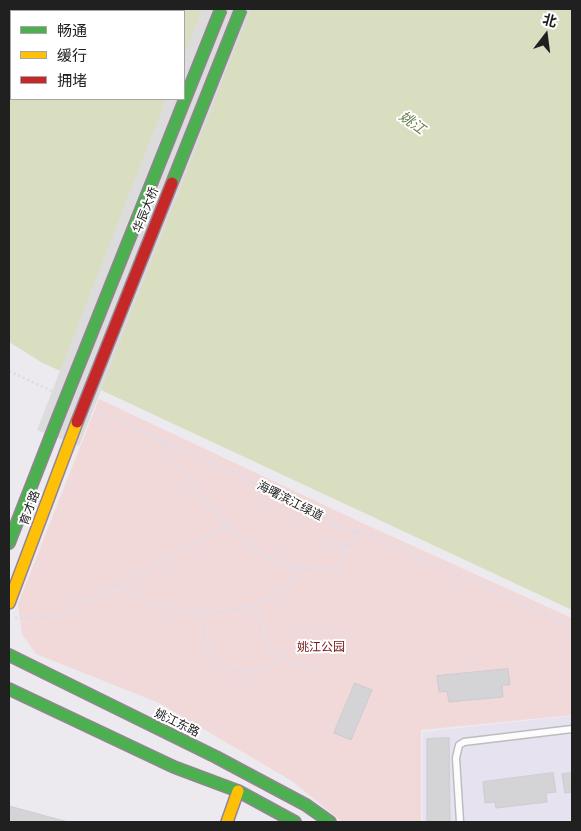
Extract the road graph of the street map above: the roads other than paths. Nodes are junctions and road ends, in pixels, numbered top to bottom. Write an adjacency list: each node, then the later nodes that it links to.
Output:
1 (221, 9): 3 (main road, 华辰大桥, bridge)
2 (241, 9): 6 (main road, 华辰大桥, bridge)
3 (185, 100)
4 (185, 100): 5 (main road, 华辰大桥, bridge)
5 (60, 415): 7 (main road, 育才路)
6 (76, 422): 8 (main road, 育才路)
7 (9, 543)
8 (9, 604)
9 (9, 655): 15 (main road, 姚江东路)
10 (9, 689): 12 (main road)
11 (572, 729): 16 (lane)
12 (238, 791): 13 (main road); 14 (main road)
13 (227, 822)
14 (295, 822)
15 (330, 822)
16 (460, 822)

